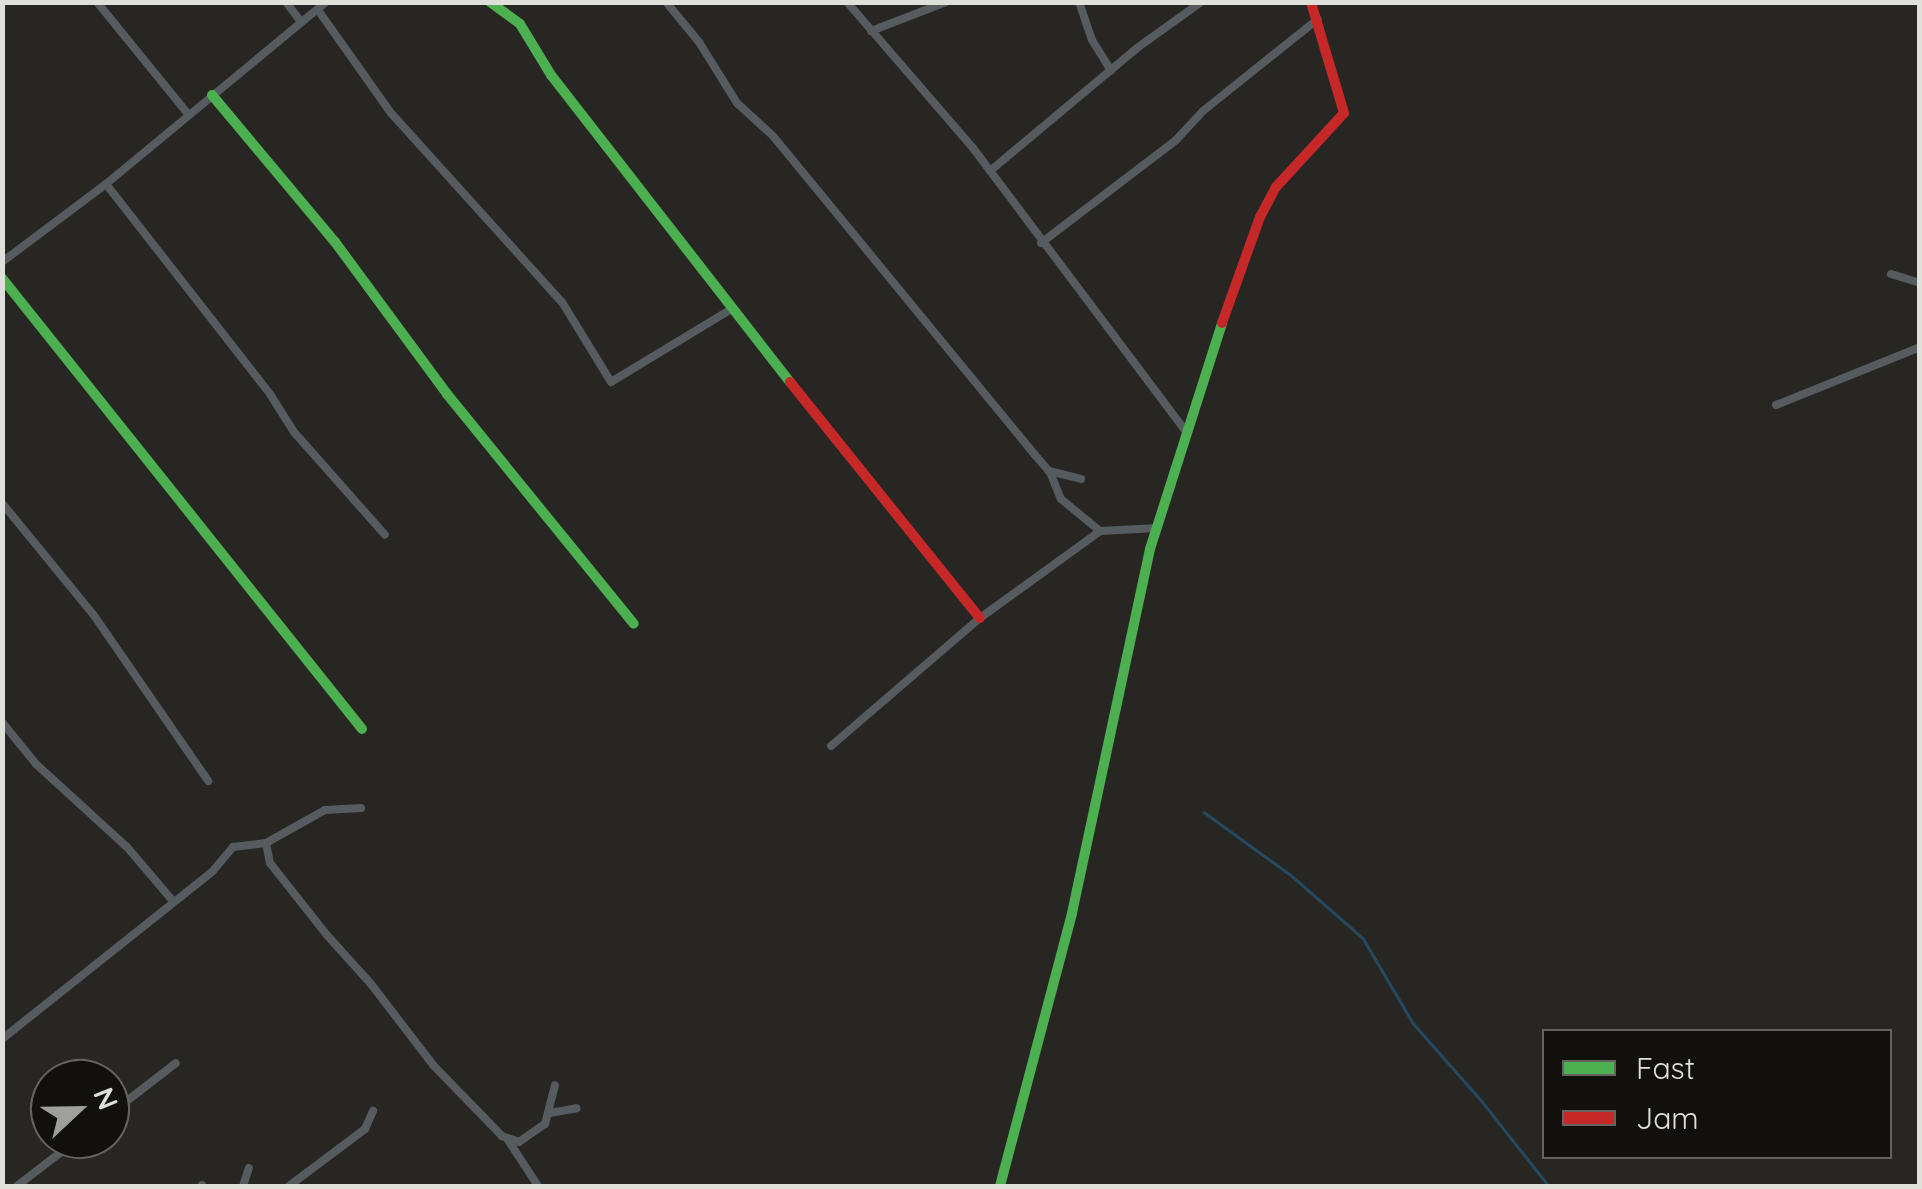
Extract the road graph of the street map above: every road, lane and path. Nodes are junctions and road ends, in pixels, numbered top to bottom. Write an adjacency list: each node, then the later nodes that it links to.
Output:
1 (97, 2): 17 (street)
2 (286, 2): 13 (street)
3 (326, 2): 11 (street)
4 (490, 2): 26 (street)
5 (666, 2): 30 (street)
6 (847, 2): 14 (street)
7 (946, 2): 14 (street)
8 (1078, 2): 15 (street)
9 (1202, 2): 15 (street)
10 (1311, 2): 12 (street)
11 (318, 10): 13 (street); 26 (street)
12 (1318, 18): 20 (street); 29 (street)
13 (301, 22): 16 (street)
14 (871, 31): 18 (street)
15 (1111, 70): 18 (street)
16 (212, 95): 17 (street); 37 (street)
17 (188, 114): 19 (street)
18 (990, 171): 20 (street)
19 (106, 184): 22 (street); 35 (street)
20 (1042, 243): 29 (street)
21 (2, 248): 22 (street)
22 (5, 259)
23 (1891, 274): 25 (street)
24 (2, 278): 39 (street)
25 (1920, 283)
26 (733, 308): 36 (street)
27 (1920, 347): 28 (street)
28 (1776, 405)
29 (1187, 433): 33 (street)
30 (1049, 472): 31 (street); 34 (street)
31 (1081, 479)
32 (2, 504): 41 (street)
33 (1157, 528): 34 (street); 59 (street)
34 (1100, 531): 36 (street)
35 (384, 535)
36 (980, 618): 40 (street)
37 (634, 624)
38 (2, 722): 44 (street)
39 (362, 729)
40 (831, 746)
41 (208, 781)
42 (360, 808): 43 (street)
43 (266, 843): 44 (street); 52 (street)
44 (172, 901): 45 (street)
45 (2, 1039)
46 (176, 1063): 48 (street)
47 (555, 1085): 51 (street)
48 (130, 1099)
49 (577, 1108): 51 (street)
50 (372, 1111): 57 (street)
51 (550, 1114): 52 (street)
52 (508, 1140): 58 (street)
53 (52, 1159): 55 (street)
54 (250, 1168): 56 (street)
55 (18, 1186)
56 (243, 1186)
57 (289, 1186)
58 (538, 1186)
59 (1000, 1186)

